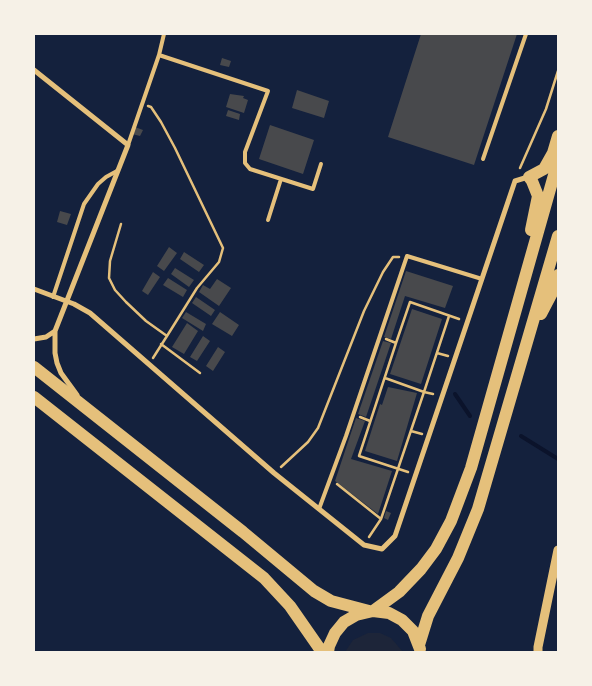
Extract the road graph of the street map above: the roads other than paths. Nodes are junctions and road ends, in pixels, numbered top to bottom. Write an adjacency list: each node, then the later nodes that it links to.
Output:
1 (164, 34): 3 (lane)
2 (526, 34): 7 (lane)
3 (159, 56): 6 (lane); 12 (lane)
4 (34, 70): 6 (street)
5 (558, 136): 11 (main road)
6 (128, 145): 10 (street)
7 (483, 159)
8 (558, 161): 15 (main road)
9 (321, 164): 12 (lane)
10 (117, 171): 19 (lane); 20 (street)
11 (528, 177): 15 (main road); 17 (street)
12 (281, 179): 13 (lane)
13 (268, 220)
14 (558, 236): 21 (main road)
15 (527, 273): 29 (main road)
16 (558, 275): 21 (main road)
17 (482, 279): 27 (lane); 27 (street)
18 (34, 289): 19 (street)
19 (53, 297): 20 (street)
20 (68, 301): 22 (street); 27 (street)
21 (533, 324): 30 (main road)
22 (55, 331): 23 (street); 26 (street)
23 (34, 339)
24 (34, 367): 26 (main road)
25 (34, 397): 31 (main road)
26 (86, 408): 29 (main road)
27 (319, 509)
28 (558, 550): 33 (street)
29 (371, 611): 30 (main road); 32 (main road)
30 (420, 650)
31 (322, 652)
32 (328, 652)
33 (538, 652)

